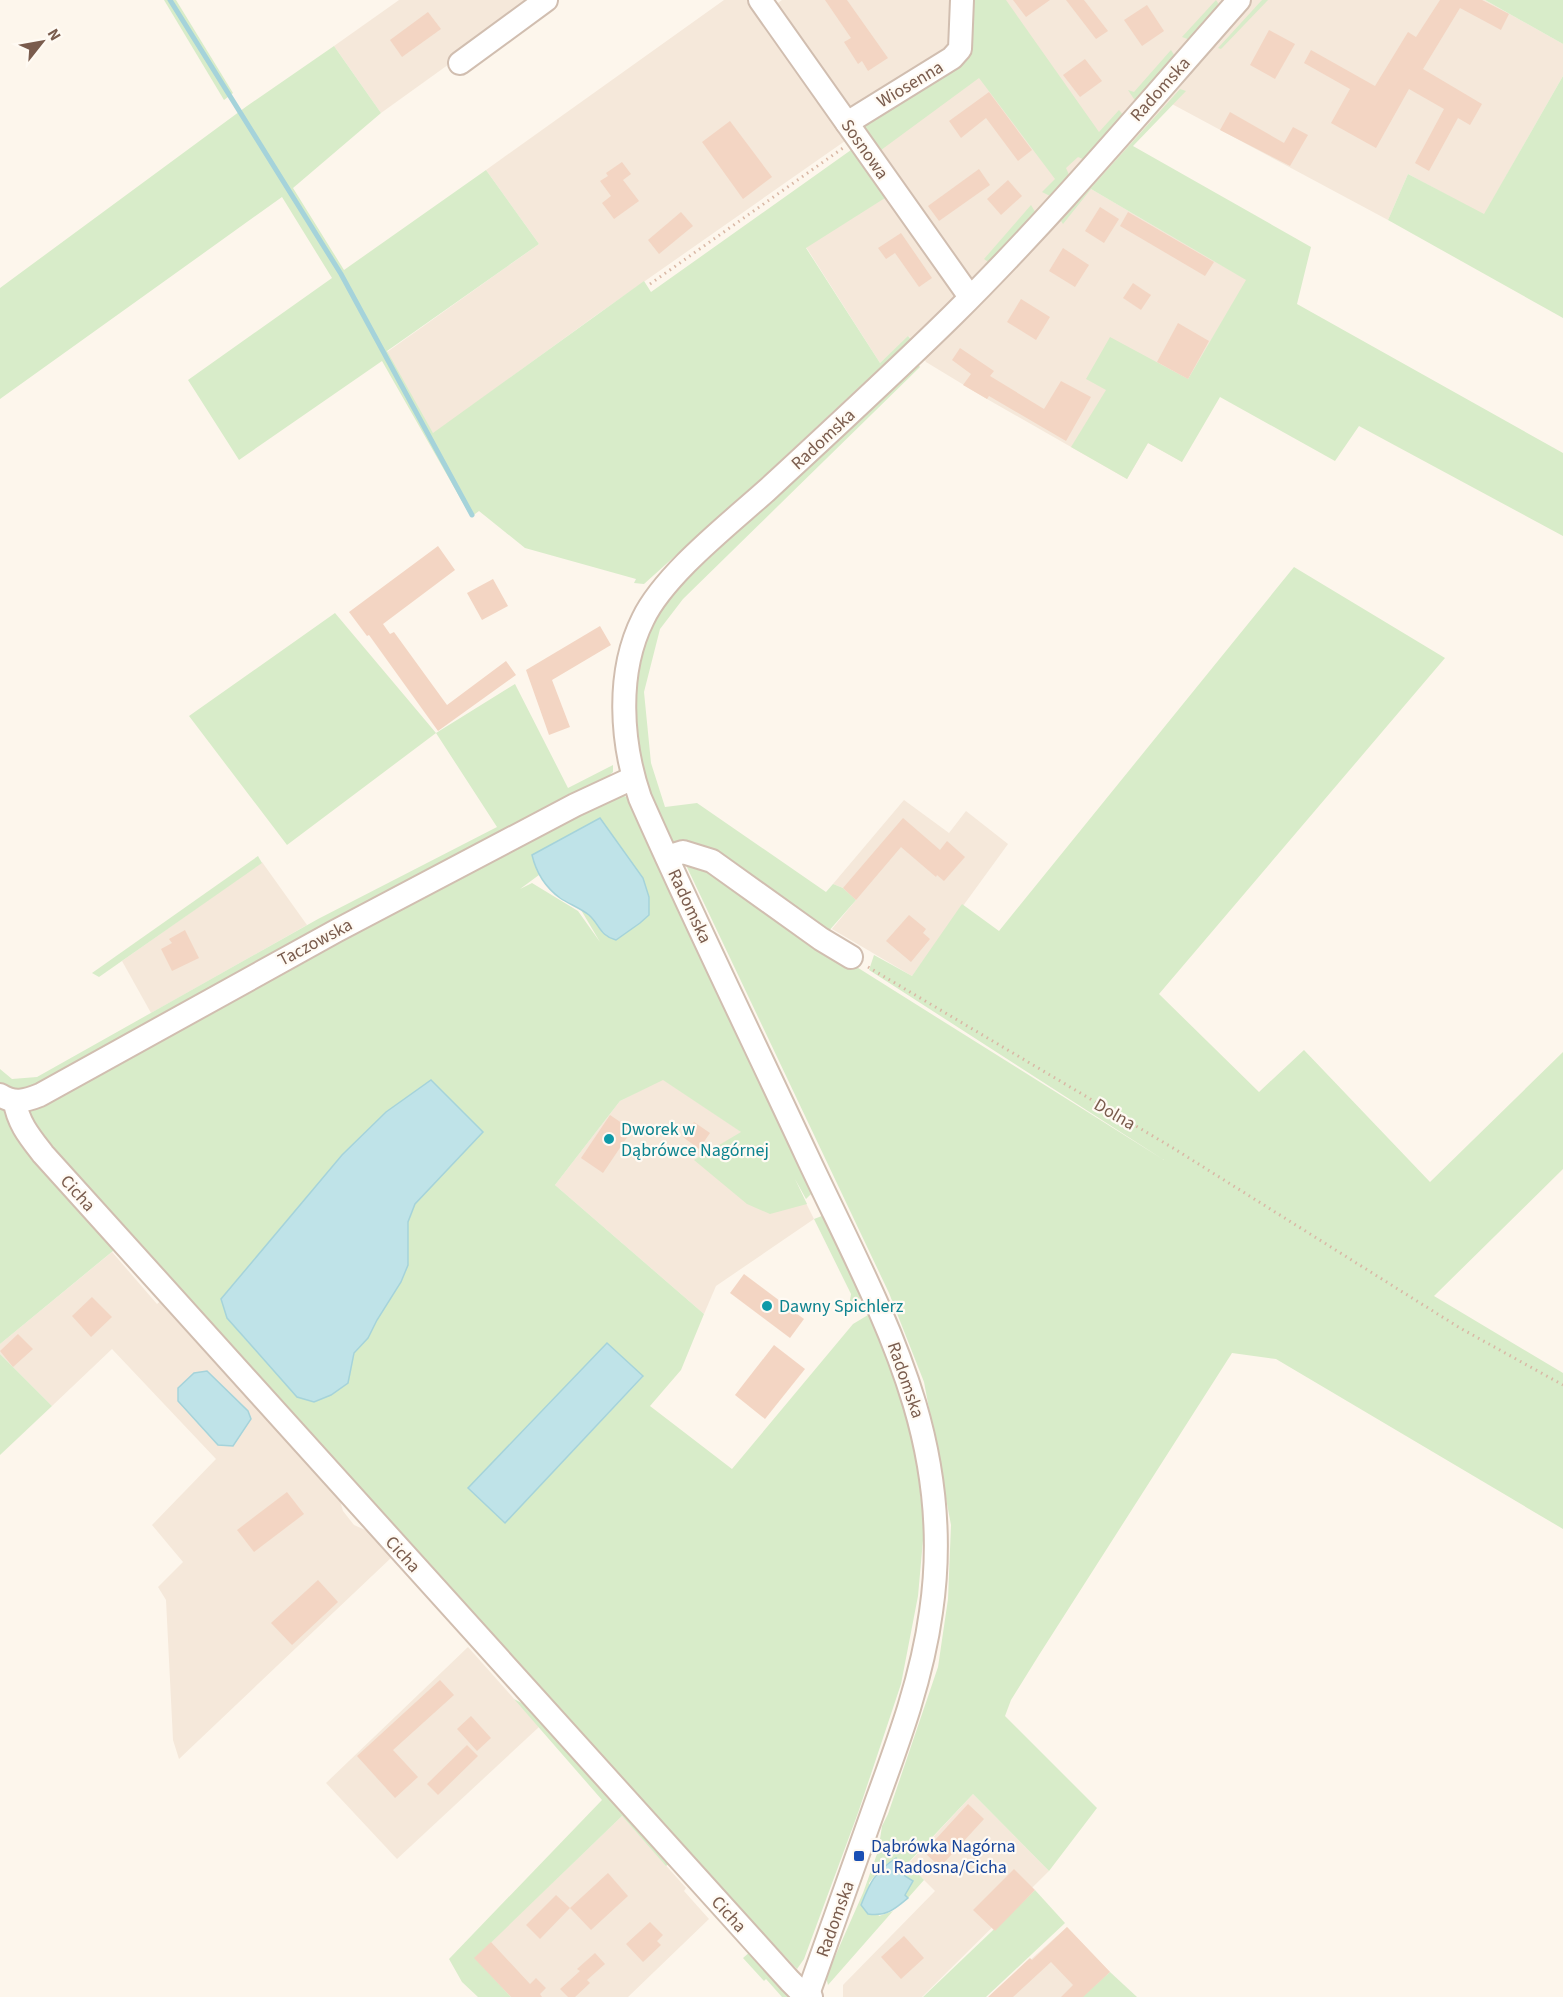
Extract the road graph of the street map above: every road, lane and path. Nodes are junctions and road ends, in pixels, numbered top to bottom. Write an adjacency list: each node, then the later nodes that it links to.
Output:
1 (546, 0): 5 (street)
2 (760, 0): 6 (street, Sosnowa)
3 (962, 0): 6 (street, Wiosenna)
4 (1239, 0): 8 (street, Radomska)
5 (460, 63)
6 (852, 131): 7 (path); 8 (street, Sosnowa)
7 (650, 284)
8 (970, 297): 9 (street, Radomska)
9 (633, 778): 10 (street, Radomska); 12 (street, Taczowska)
10 (667, 857): 11 (street); 14 (street, Radomska)
11 (851, 957): 13 (path, Dolna)
12 (7, 1098): 14 (street, Cicha)
13 (1563, 1385)
14 (808, 1996)

